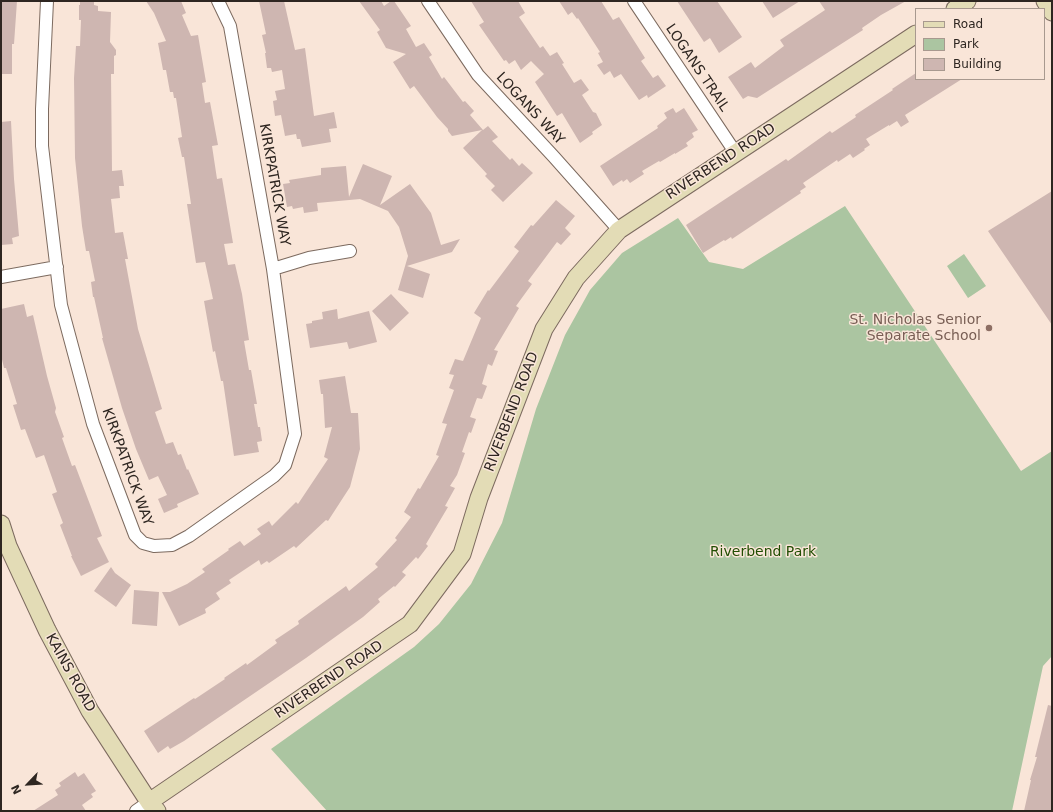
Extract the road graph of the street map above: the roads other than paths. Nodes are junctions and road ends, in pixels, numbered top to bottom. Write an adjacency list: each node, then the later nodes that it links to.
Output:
1 (47, 1): 13 (street, KIRKPATRICK WAY)
2 (218, 1): 14 (street, KIRKPATRICK WAY)
3 (428, 1): 11 (street, LOGANS WAY)
4 (634, 1): 10 (street, LOGANS TRAIL)
5 (967, 1): 7 (street)
6 (1045, 1): 8 (street)
7 (956, 8)
8 (1052, 12)
9 (915, 35): 10 (street, RIVERBEND ROAD)
10 (735, 152): 11 (street, RIVERBEND ROAD)
11 (618, 230): 17 (street, RIVERBEND ROAD)
12 (350, 251): 14 (street)
13 (57, 267): 14 (street, KIRKPATRICK WAY); 15 (street)
14 (273, 269)
15 (1, 277)
16 (1, 524): 17 (street, KAINS ROAD)
17 (147, 808)

